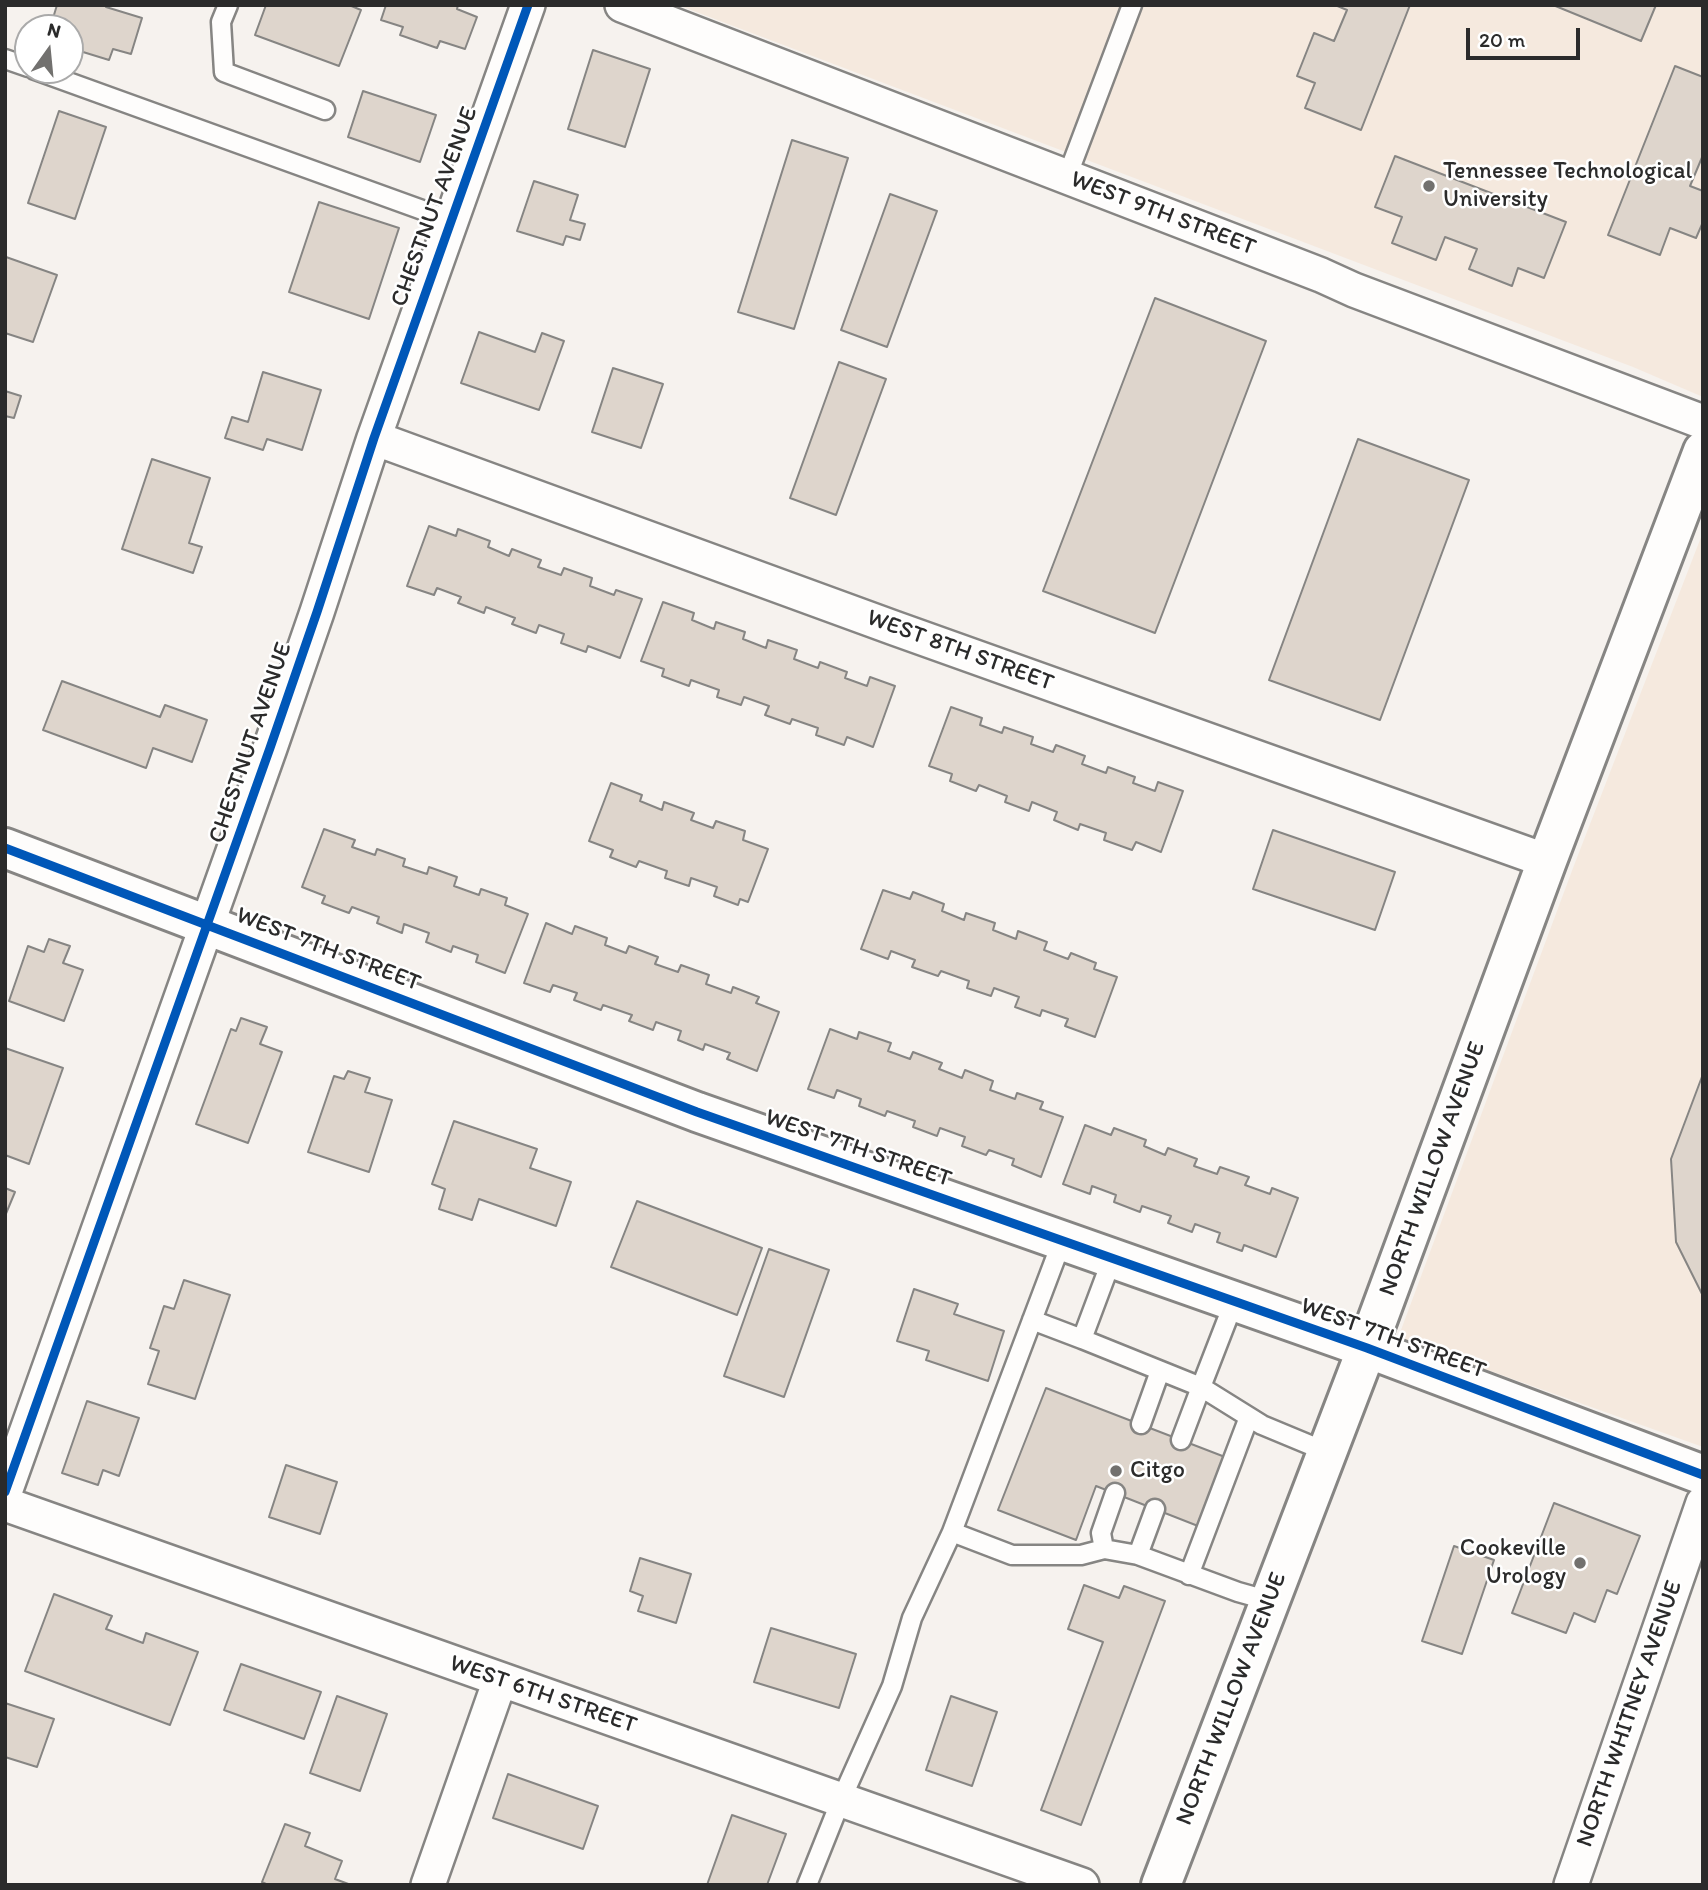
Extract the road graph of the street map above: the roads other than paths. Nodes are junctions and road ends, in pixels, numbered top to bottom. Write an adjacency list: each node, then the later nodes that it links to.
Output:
1 (228, 5): 6 (lane)
2 (528, 5): 8 (street, CHESTNUT AVENUE)
3 (622, 5): 7 (street, WEST 9TH STREET)
4 (1132, 5): 7 (lane)
5 (74, 84): 8 (lane)
6 (325, 110)
7 (1067, 177): 9 (street, WEST 9TH STREET)
8 (450, 220): 10 (street, CHESTNUT AVENUE)
9 (1703, 422)
10 (374, 438): 13 (street, WEST 8TH STREET); 14 (street, CHESTNUT AVENUE)
11 (1703, 451): 13 (street, NORTH WILLOW AVENUE)
12 (5, 848): 14 (street, WEST 7TH STREET)
13 (1547, 861): 20 (street, NORTH WILLOW AVENUE)
14 (208, 924): 15 (street, WEST 7TH STREET); 28 (street, CHESTNUT AVENUE)
15 (1062, 1241): 16 (street, WEST 7TH STREET); 18 (lane)
16 (1112, 1259): 17 (street, WEST 7TH STREET); 19 (lane)
17 (1234, 1301): 20 (street, WEST 7TH STREET); 22 (lane)
18 (1032, 1320): 19 (lane); 33 (lane)
19 (1082, 1339): 21 (lane)
20 (1367, 1348): 26 (street, NORTH WILLOW AVENUE); 27 (street, WEST 7TH STREET)
21 (1160, 1371): 22 (lane); 24 (lane)
22 (1201, 1387): 23 (lane); 25 (lane)
23 (1249, 1417): 26 (lane); 36 (lane)
24 (1141, 1424)
25 (1181, 1440)
26 (1327, 1452): 37 (street, NORTH WILLOW AVENUE)
27 (1703, 1475)
28 (5, 1492)
29 (1115, 1493): 34 (lane)
30 (1703, 1503): 44 (street, NORTH WHITNEY AVENUE)
31 (5, 1504): 38 (street, WEST 6TH STREET)
32 (1155, 1509): 35 (lane)
33 (952, 1532): 34 (lane); 39 (lane)
34 (1104, 1549): 35 (lane)
35 (1138, 1555): 36 (lane)
36 (1189, 1575): 37 (lane)
37 (1270, 1601): 43 (street, NORTH WILLOW AVENUE)
38 (500, 1680): 39 (street, WEST 6TH STREET); 40 (street)
39 (841, 1800): 41 (lane); 42 (street, WEST 6TH STREET)
40 (428, 1885)
41 (807, 1885)
42 (1082, 1885)
43 (1161, 1885)
44 (1571, 1885)

